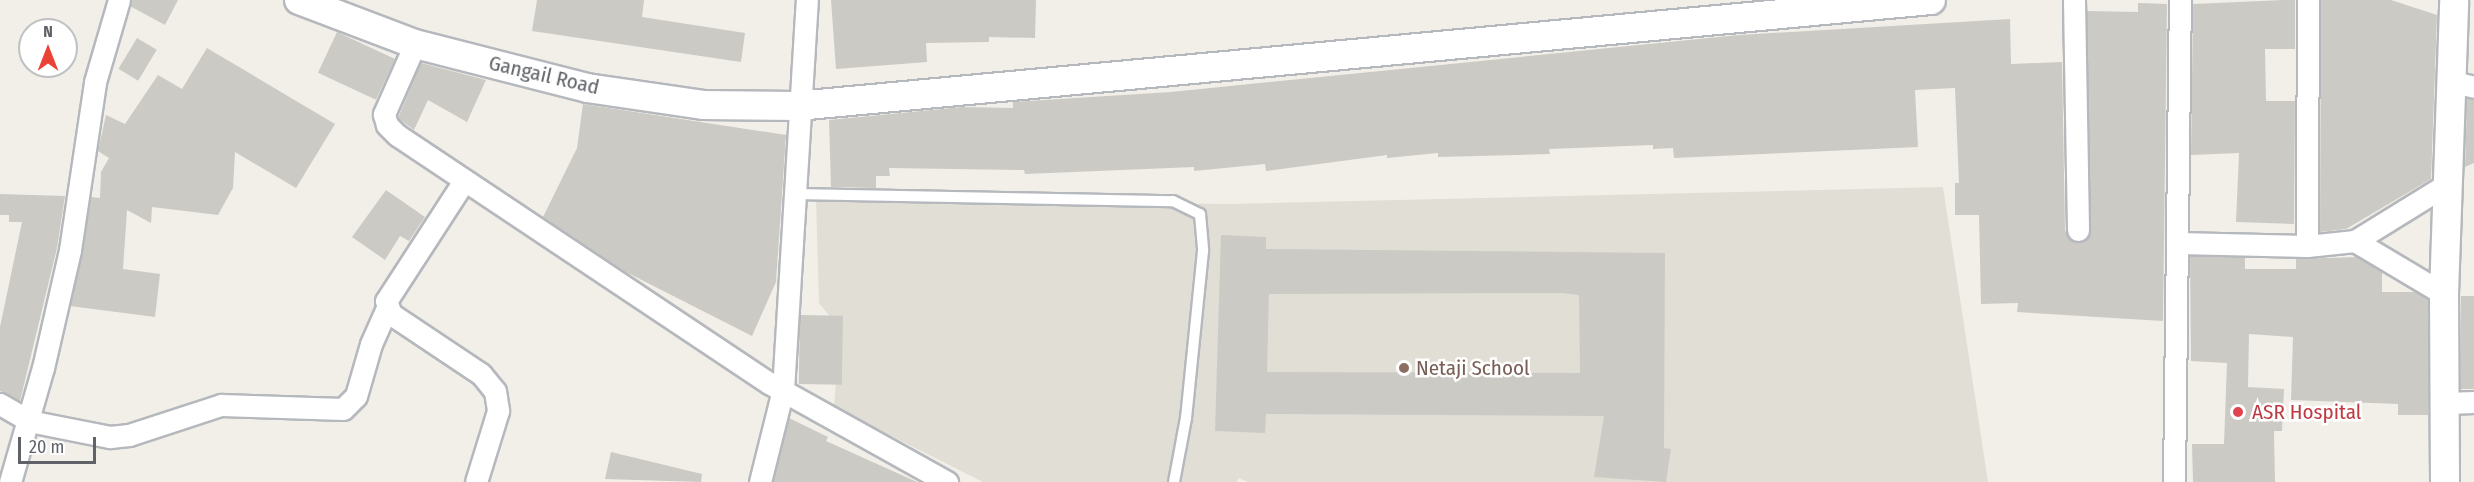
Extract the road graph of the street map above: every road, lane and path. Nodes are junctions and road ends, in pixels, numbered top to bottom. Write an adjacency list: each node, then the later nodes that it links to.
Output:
1 (119, 0): 26 (street)
2 (299, 0): 10 (street, Gangail Road)
3 (807, 0): 12 (street)
4 (1931, 0): 9 (street, Gangail Road)
5 (2074, 0): 16 (street)
6 (2180, 0): 18 (street)
7 (2308, 0): 19 (street)
8 (2453, 1): 11 (street)
9 (1819, 5): 12 (street, Gangail Road)
10 (415, 44): 12 (street, Gangail Road); 13 (street)
11 (2463, 84): 14 (street)
12 (797, 106): 15 (street)
13 (464, 180): 21 (street); 22 (street)
14 (2449, 183): 17 (street); 20 (street)
15 (796, 194): 22 (street); 31 (lane)
16 (2078, 230)
17 (2355, 241): 19 (street); 20 (street)
18 (2178, 243): 19 (street); 32 (street)
19 (2307, 246)
20 (2444, 294): 24 (street)
21 (387, 308): 26 (street); 28 (street)
22 (783, 390): 29 (street); 30 (street)
23 (2474, 402): 24 (street)
24 (2446, 403): 33 (street)
25 (0, 404): 26 (street)
26 (29, 421): 27 (street)
27 (10, 482)
28 (476, 482)
29 (760, 482)
30 (947, 482)
31 (1174, 482)
32 (2174, 482)
33 (2445, 482)

